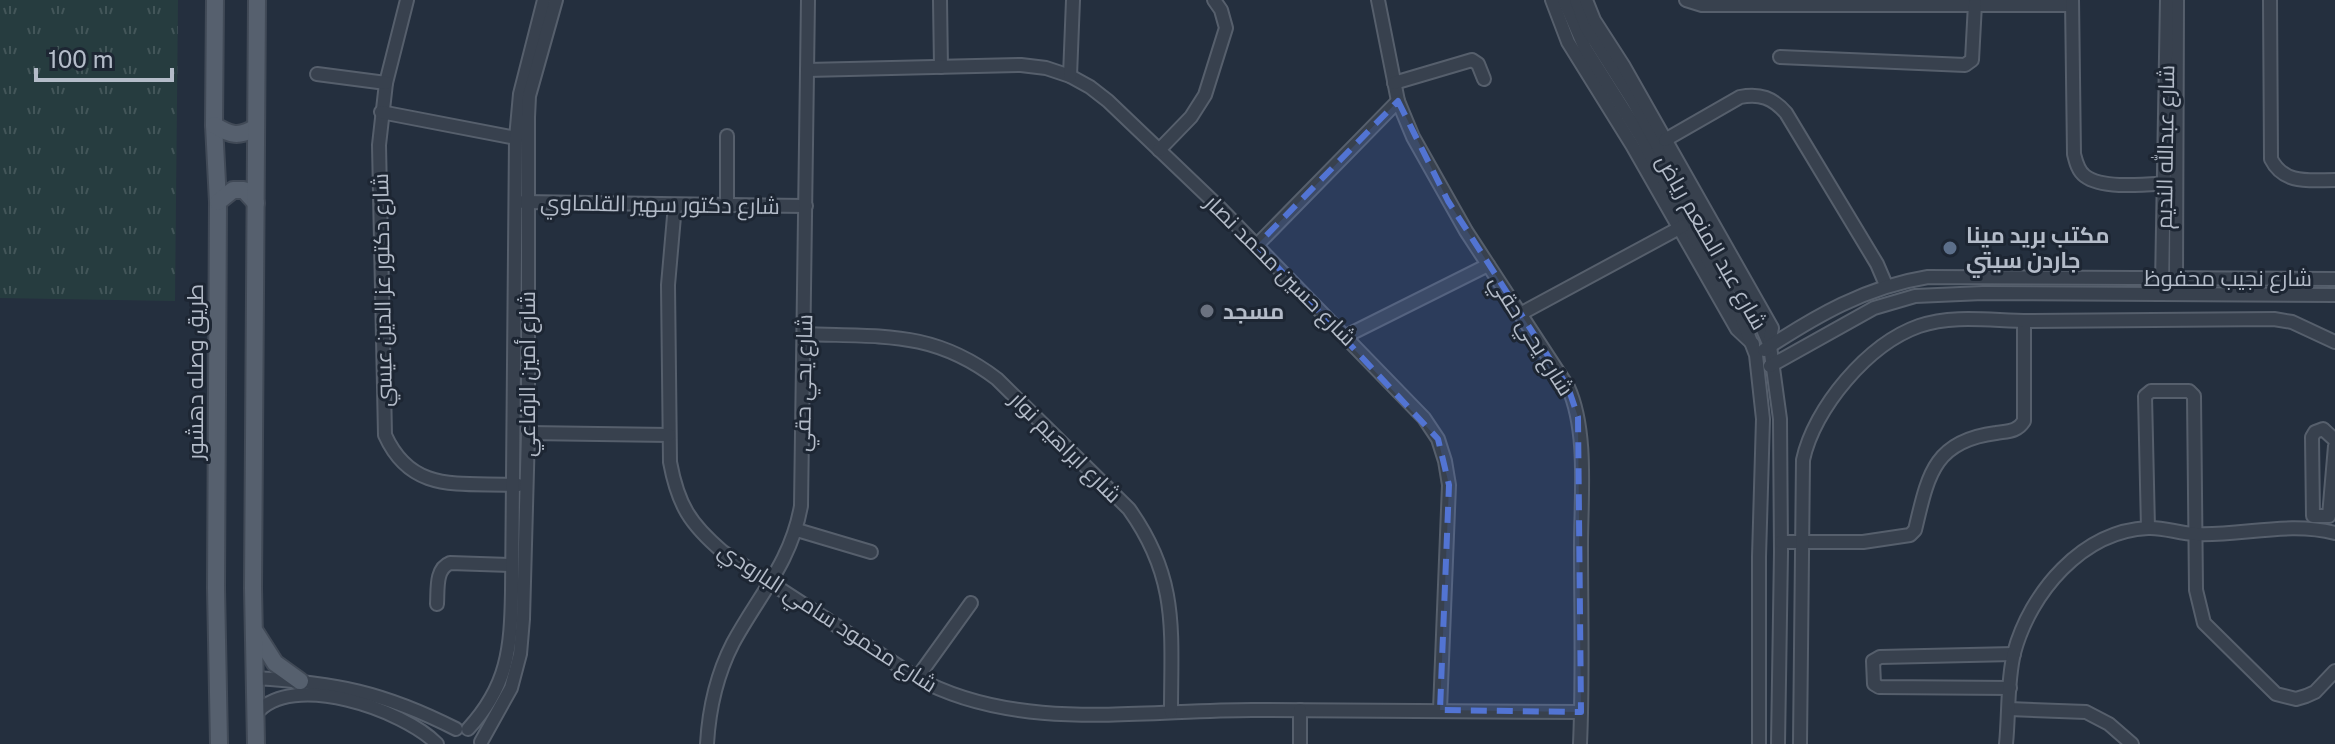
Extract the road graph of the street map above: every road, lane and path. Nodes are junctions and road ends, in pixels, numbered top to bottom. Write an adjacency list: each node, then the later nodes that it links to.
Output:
1 (215, 0): 34 (main road, طريق وصله دهشور)
2 (257, 0): 35 (main road)
3 (407, 0): 29 (street, شارع دكتور عز الدين عيسي)
4 (544, 0): 31 (street, شارع أمين الرفاعي)
5 (556, 0): 31 (street, شارع أمين الرفاعي)
6 (808, 0): 25 (street, شارع يحي حقي)
7 (940, 0): 24 (street)
8 (1073, 0): 27 (street)
9 (1214, 0): 39 (street)
10 (1378, 0): 30 (street, شارع يحي حقي)
11 (1552, 0): 48 (street)
12 (1564, 0): 48 (street, شارع عبد المنعم رياض)
13 (1576, 0): 61 (street, شارع عبد المنعم رياض)
14 (1586, 0): 38 (street)
15 (1686, 0): 19 (street)
16 (2167, 0): 41 (street, شارع عبدالله النديم)
17 (2177, 0): 41 (street, شارع عبدالله النديم)
18 (2270, 0): 40 (street)
19 (1936, 2): 22 (street)
20 (2004, 2): 21 (street); 22 (street)
21 (2072, 2): 41 (street)
22 (1975, 4): 23 (street)
23 (1780, 57)
24 (941, 67): 25 (street, شارع حسين محمد نصار); 27 (street, شارع حسين محمد نصار)
25 (807, 70): 47 (street, شارع يحي حقي)
26 (317, 74): 29 (street)
27 (1070, 76): 39 (street, شارع حسين محمد نصار)
28 (1484, 79): 30 (street)
29 (386, 83): 33 (street, شارع دكتور عز الدين عيسي)
30 (1394, 83): 32 (street, شارع يحي حقي)
31 (524, 95): 37 (street, شارع أمين الرفاعي); 43 (street, شارع أمين الرفاعي)
32 (1398, 101): 49 (street); 50 (street, شارع يحي حقي)
33 (381, 112): 37 (street); 68 (street, شارع دكتور عز الدين عيسي)
34 (214, 125): 35 (main road); 42 (main road, طريق وصله دهشور)
35 (256, 127): 44 (main road)
36 (727, 136): 46 (street)
37 (516, 138): 43 (street, شارع أمين الرفاعي)
38 (1665, 140): 53 (street); 61 (street)
39 (1159, 150): 49 (street, شارع حسين محمد نصار)
40 (2335, 180)
41 (2170, 183): 51 (street, شارع عبدالله النديم)
42 (218, 202): 44 (main road); 104 (main road, طريق وصله دهشور)
43 (521, 202): 45 (street, شارع دكتور سهير القلماوي); 65 (street, شارع أمين الرفاعي); 68 (street, شارع أمين الرفاعي)
44 (256, 203): 82 (main road)
45 (675, 205): 46 (street, شارع دكتور سهير القلماوي); 66 (street, شارع محمود سامي البارودي)
46 (727, 205): 47 (street, شارع دكتور سهير القلماوي)
47 (806, 206): 58 (street, شارع يحي حقي)
48 (1683, 226): 56 (street); 62 (street, شارع عبد المنعم رياض)
49 (1257, 245): 59 (street, شارع حسين محمد نصار)
50 (1488, 265): 56 (street, شارع يحي حقي); 59 (street)
51 (2169, 278): 52 (street, شارع نجيب محفوظ); 53 (street, شارع نجيب محفوظ); 54 (street, شارع عبدالله النديم)
52 (2335, 279)
53 (1886, 285): 61 (street, شارع نجيب محفوظ)
54 (2169, 294): 55 (street, شارع نجيب محفوظ); 63 (street, شارع نجيب محفوظ)
55 (2335, 295)
56 (1520, 314): 96 (street, شارع يحي حقي)
57 (2024, 321): 60 (street); 76 (street); 76 (street)
58 (804, 334): 72 (street, شارع يحي حقي); 95 (street, شارع ابراهيم نوار)
59 (1346, 336): 94 (street, شارع حسين محمد نصار)
60 (2335, 342)
61 (1770, 345): 62 (street, شارع نجيب محفوظ); 63 (street, شارع عبد المنعم رياض)
62 (1755, 350): 64 (street, شارع عبد المنعم رياض)
63 (1774, 363): 64 (street, شارع نجيب محفوظ); 75 (street, شارع عبد المنعم رياض)
64 (1760, 372): 90 (street, شارع عبد المنعم رياض)
65 (528, 433): 66 (street); 69 (street, شارع أمين الرفاعي)
66 (669, 435): 79 (street, شارع محمود سامي البارودي)
67 (2335, 443): 70 (street); 70 (street)
68 (512, 485): 69 (street, شارع دكتور عز الدين عيسي); 78 (street, شارع أمين الرفاعي)
69 (526, 486): 103 (street, شارع أمين الرفاعي)
70 (2319, 523): 73 (street); 74 (street)
71 (2148, 528): 74 (street); 74 (street); 83 (street)
72 (797, 530): 77 (street); 79 (street, شارع يحي حقي)
73 (2335, 533)
74 (2196, 534): 84 (street)
75 (1781, 542): 76 (street); 91 (street, شارع عبد المنعم رياض)
76 (1801, 542): 110 (street)
77 (871, 552)
78 (512, 565): 81 (street); 99 (street, شارع أمين الرفاعي)
79 (770, 582): 86 (street, شارع محمود سامي البارودي); 107 (street, شارع يحي حقي)
80 (971, 603): 86 (street)
81 (437, 604)
82 (254, 629): 85 (main road); 87 (main road)
83 (2014, 654): 88 (street); 88 (street)
84 (2335, 671)
85 (255, 678): 87 (street); 97 (main road)
86 (917, 678): 95 (street, شارع محمود سامي البارودي)
87 (300, 681): 89 (street)
88 (2010, 688): 92 (street)
89 (320, 690): 97 (street); 98 (street); 100 (street)
90 (1759, 691): 91 (street); 101 (street, شارع عبد المنعم رياض)
91 (1780, 695): 102 (street, شارع عبد المنعم رياض)
92 (2009, 709): 111 (street); 112 (street)
93 (1300, 710): 94 (street, شارع محمود سامي البارودي); 95 (street, شارع محمود سامي البارودي); 108 (street)
94 (1440, 710): 96 (street, شارع محمود سامي البارودي)
95 (1171, 712)
96 (1581, 712): 109 (street, شارع يحي حقي)
97 (256, 714): 105 (main road)
98 (433, 717): 99 (street); 100 (street)
99 (462, 729): 103 (street); 106 (street, شارع أمين الرفاعي)
100 (424, 732): 106 (street)
101 (1758, 738): 102 (street)
102 (1778, 739)
103 (482, 743)
104 (219, 744)
105 (256, 744)
106 (439, 744)
107 (707, 744)
108 (1300, 744)
109 (1580, 744)
110 (1800, 744)
111 (2006, 744)
112 (2132, 744)

